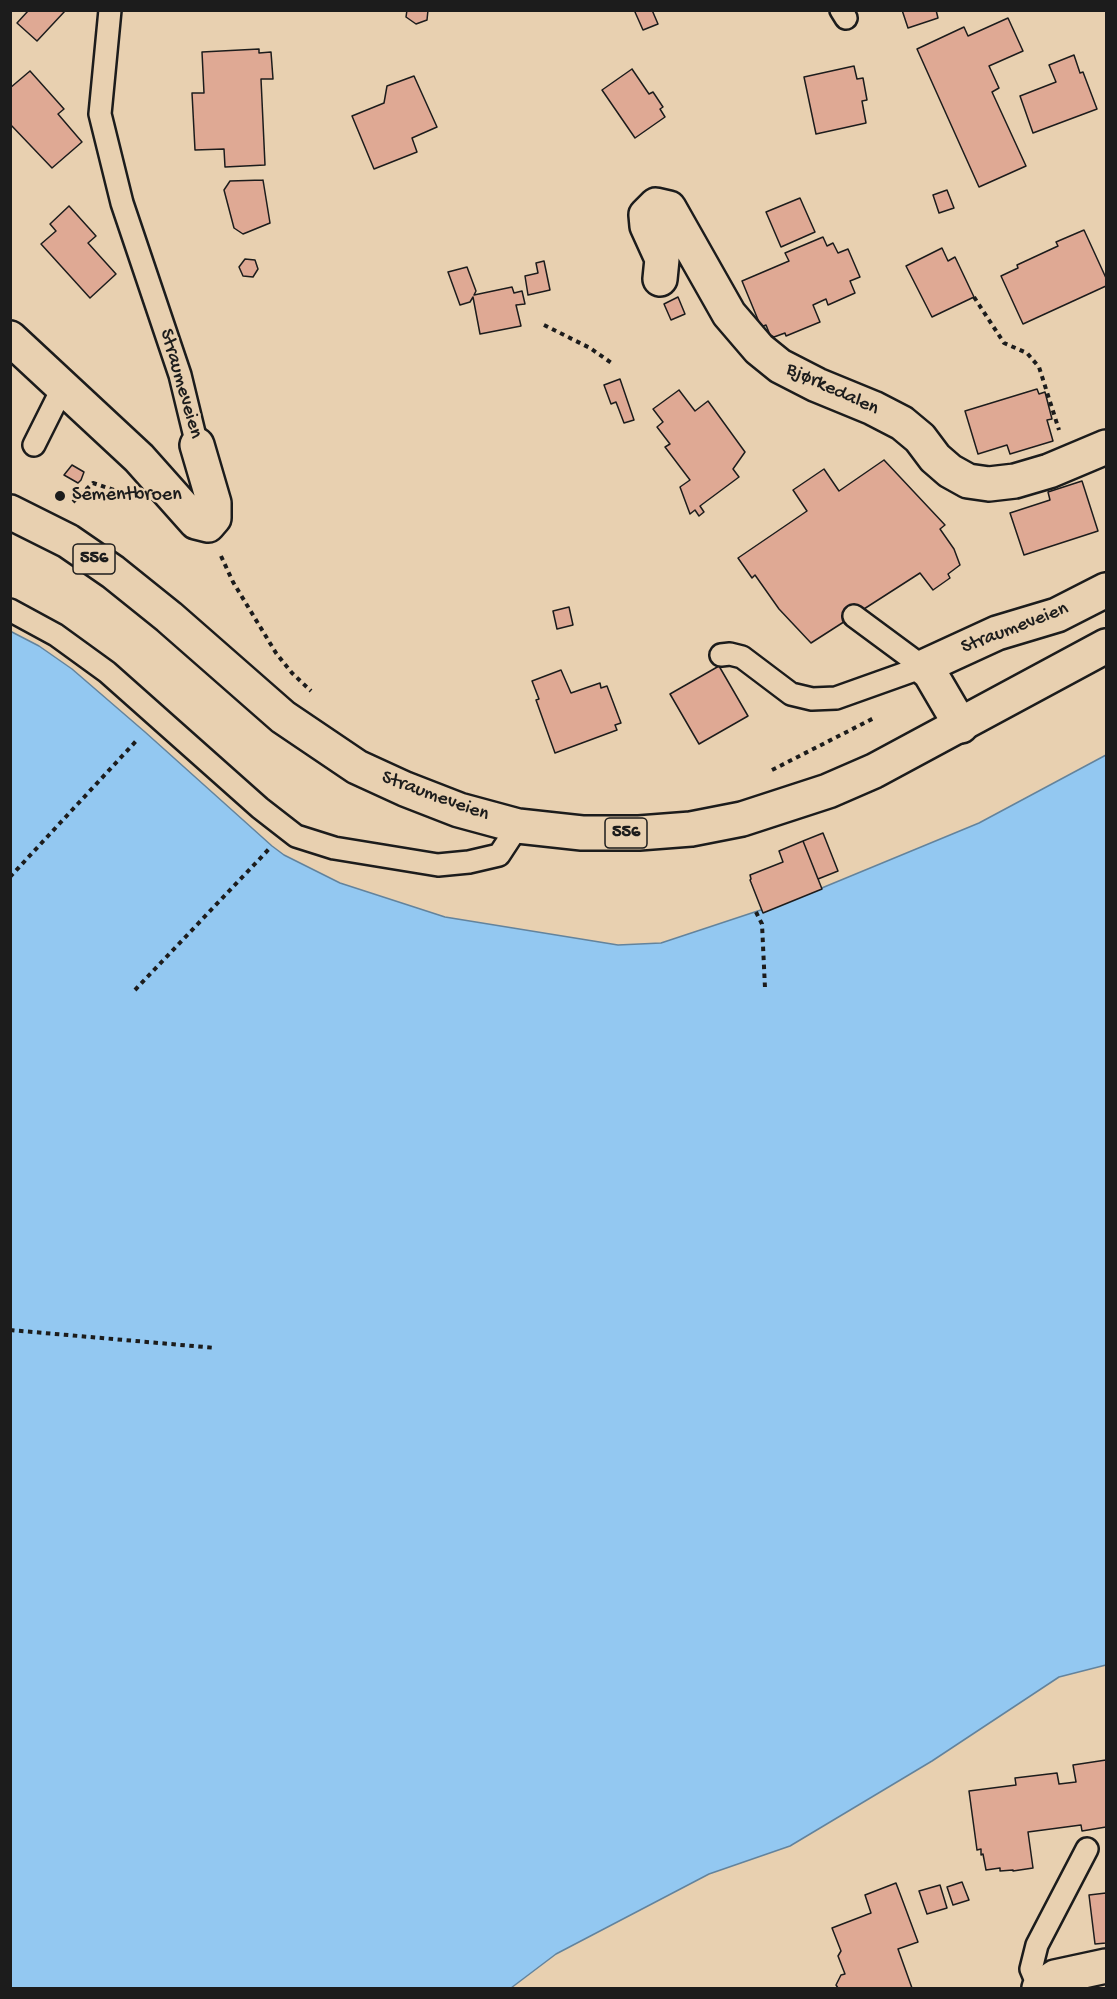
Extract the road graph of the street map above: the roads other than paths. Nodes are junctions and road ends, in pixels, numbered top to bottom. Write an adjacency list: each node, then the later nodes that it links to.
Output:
1 (110, 10): 6 (lane, Straumeveien)
2 (660, 279): 7 (street, Bjørkedalen)
3 (10, 339): 4 (street)
4 (63, 387): 5 (lane); 6 (street, Straumeveien)
5 (34, 445)
6 (197, 445)
7 (1107, 447)
8 (10, 512): 16 (street, Straumeveien / 556)
9 (1107, 590): 14 (street, Straumeveien)
10 (10, 610): 16 (lane)
11 (854, 616): 14 (lane)
12 (1107, 646): 15 (street, Straumeveien / 556)
13 (721, 655): 14 (lane, Straumeveien)
14 (923, 667): 15 (street)
15 (961, 726): 16 (street, Straumeveien / 556)
16 (518, 826)
17 (1087, 1849): 19 (lane)
18 (1107, 1966): 19 (street)
19 (1039, 1988)

